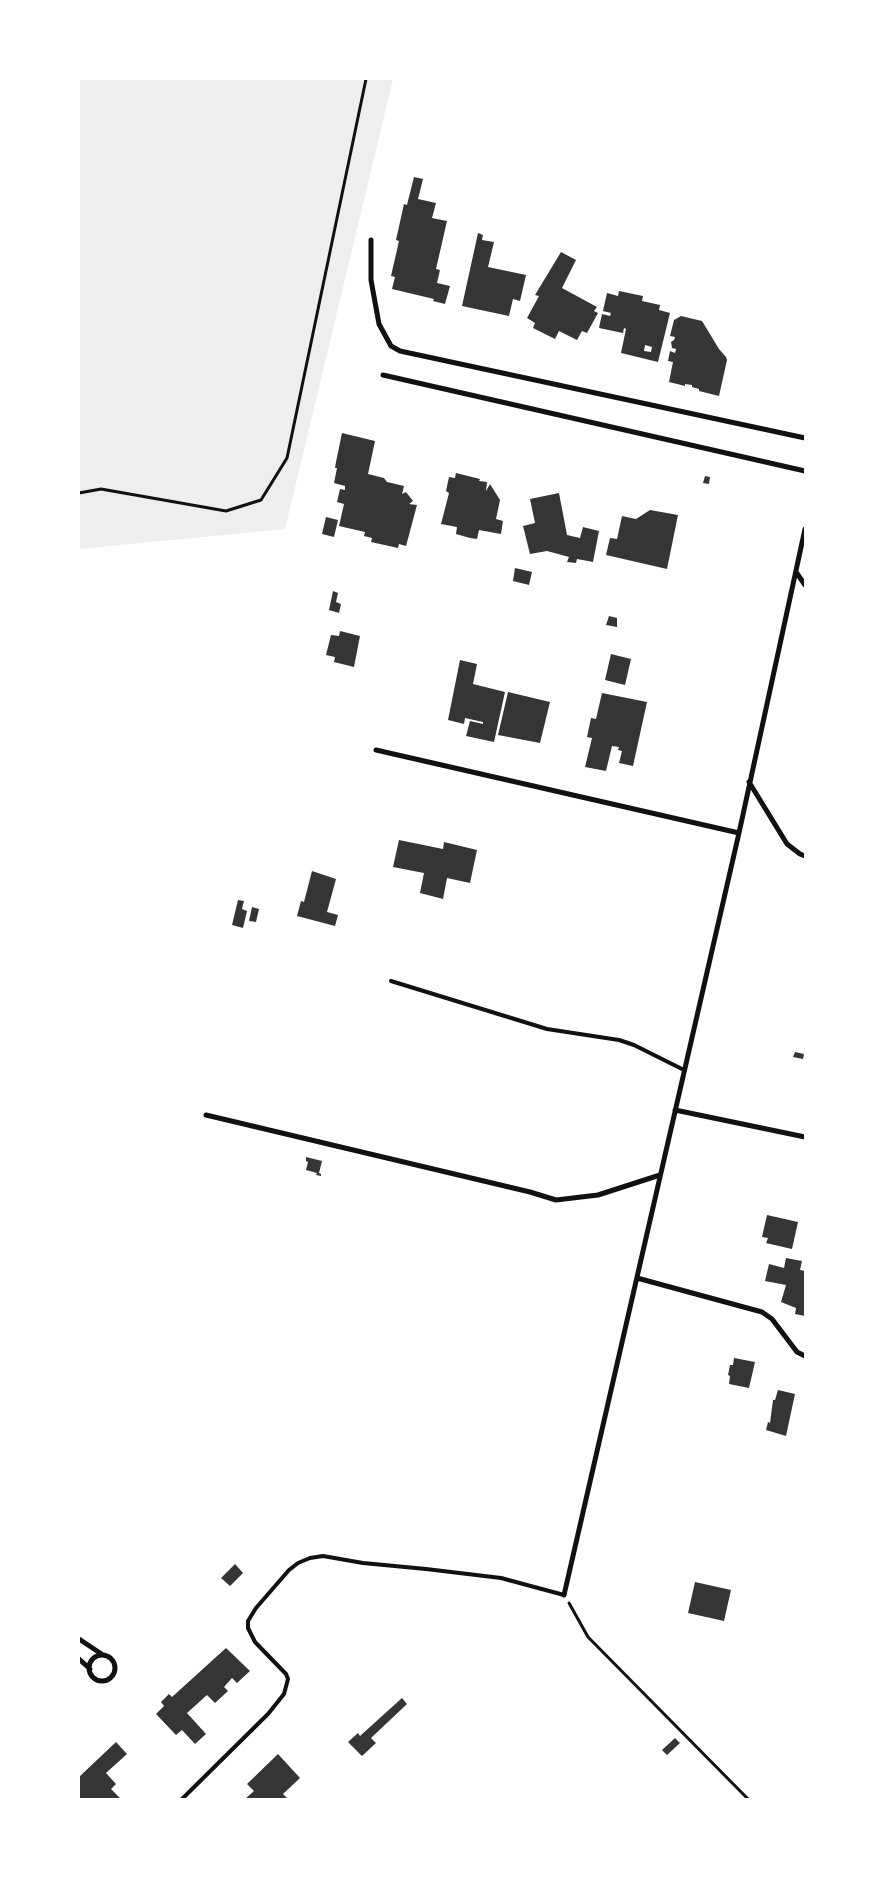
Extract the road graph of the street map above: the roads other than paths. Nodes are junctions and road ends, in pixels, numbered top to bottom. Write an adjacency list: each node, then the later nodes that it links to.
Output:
1 (371, 240): 3 (street)
2 (383, 375): 4 (street)
3 (805, 438)
4 (805, 471)
5 (805, 529): 6 (street)
6 (796, 572): 7 (street); 9 (street)
7 (805, 585)
8 (376, 750): 10 (street)
9 (749, 782): 10 (street); 11 (street)
10 (739, 833): 13 (street)
11 (805, 856)
12 (391, 981): 13 (lane)
13 (684, 1070): 14 (street)
14 (675, 1110): 16 (street); 17 (street)
15 (206, 1114): 17 (street)
16 (805, 1137)
17 (660, 1175): 18 (street)
18 (637, 1278): 19 (street); 20 (street)
19 (805, 1356)
20 (564, 1596): 25 (lane)
21 (79, 1638): 22 (street)
22 (103, 1655): 24 (street); 24 (street)
23 (79, 1659): 24 (street)
24 (90, 1670)
25 (187, 1795): 26 (lane); 27 (lane)
26 (182, 1799)
27 (192, 1799)

